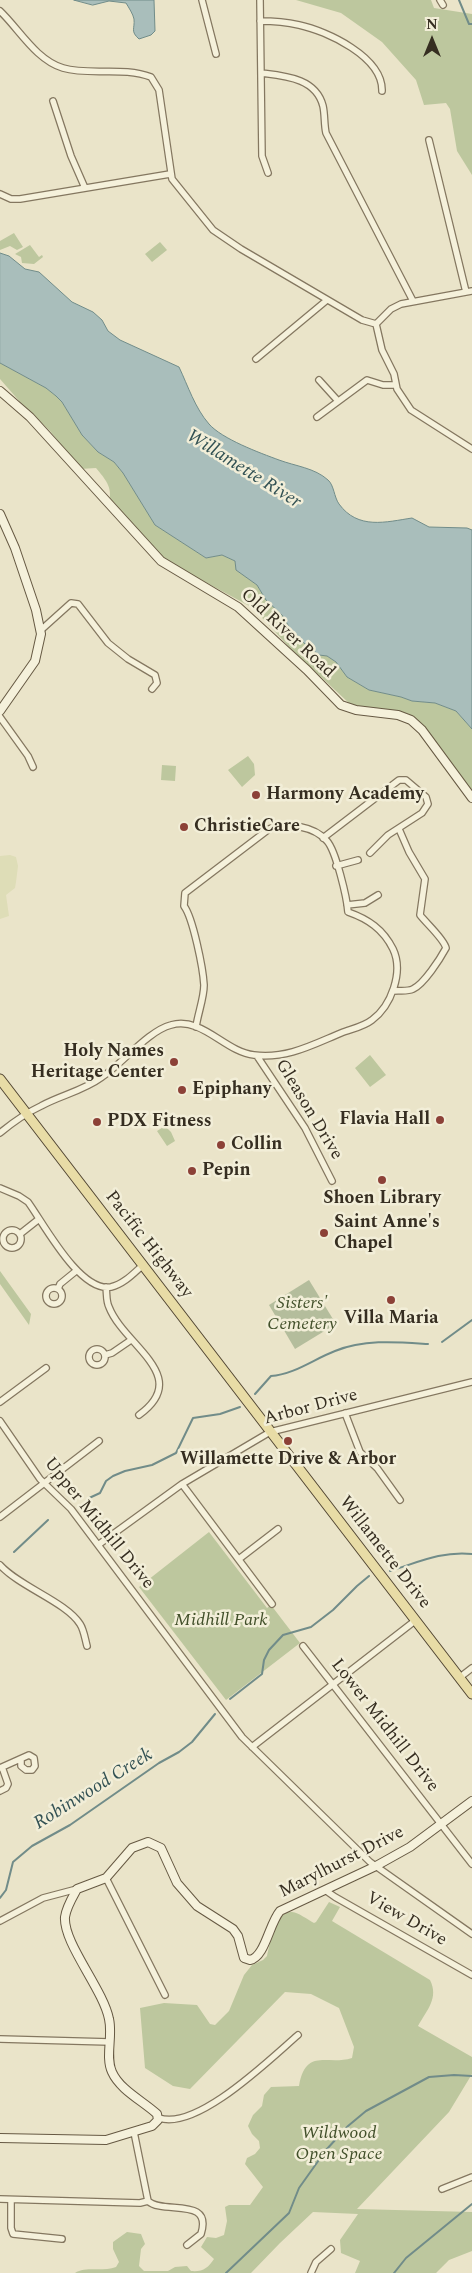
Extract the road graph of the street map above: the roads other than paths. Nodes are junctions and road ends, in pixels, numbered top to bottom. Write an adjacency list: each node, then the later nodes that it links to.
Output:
1 (202, 0): 5 (street)
2 (260, 0): 4 (street)
3 (0, 11): 11 (street)
4 (260, 21): 6 (street); 7 (street)
5 (216, 54)
6 (261, 73): 10 (street); 16 (street)
7 (382, 91)
8 (53, 101): 12 (street)
9 (429, 140): 14 (street)
10 (268, 173)
11 (170, 174): 12 (street); 15 (street)
12 (85, 188): 13 (street)
13 (2, 196)
14 (469, 292): 16 (street)
15 (327, 300): 17 (street); 18 (street)
16 (413, 301): 17 (street)
17 (376, 324): 20 (street)
18 (256, 360)
19 (319, 380): 22 (street)
20 (395, 385): 22 (street); 24 (street)
21 (0, 391): 31 (street, Old River Road)
22 (338, 401): 23 (street)
23 (317, 417)
24 (472, 449)
25 (0, 514): 26 (street)
26 (41, 630): 27 (street); 28 (street)
27 (152, 689)
28 (0, 711)
29 (0, 717): 30 (street)
30 (33, 767)
31 (472, 798)
32 (399, 829): 33 (street); 34 (street); 39 (street)
33 (323, 838): 36 (street); 40 (street)
34 (370, 852)
35 (358, 860): 36 (street)
36 (336, 866): 38 (street)
37 (378, 895): 38 (street)
38 (347, 905): 39 (street)
39 (393, 991): 41 (street)
40 (196, 1027): 41 (street); 43 (street)
41 (257, 1056): 45 (street, Gleason Drive)
42 (0, 1079): 43 (main road, Pacific Highway)
43 (27, 1114): 44 (street); 49 (main road, Pacific Highway)
44 (0, 1133)
45 (332, 1180)
46 (0, 1188): 47 (street)
47 (39, 1219): 48 (street); 50 (street)
48 (20, 1234)
49 (143, 1265): 51 (street); 61 (main road, Pacific Highway)
50 (76, 1271): 51 (street); 52 (street)
51 (106, 1287): 53 (street)
52 (58, 1289)
53 (131, 1340): 54 (street); 59 (street)
54 (105, 1355)
55 (46, 1368): 57 (street)
56 (472, 1382): 58 (street, Arbor Drive)
57 (0, 1402)
58 (345, 1413): 61 (street, Arbor Drive); 65 (street)
59 (139, 1414)
60 (0, 1421): 63 (street, Upper Midhill Drive)
61 (270, 1432): 64 (street, Arbor Drive); 72 (main road, Willamette Drive)
62 (99, 1441): 63 (street)
63 (44, 1483): 66 (street); 68 (street, Upper Midhill Drive)
64 (182, 1484): 68 (street, Arbor Drive); 69 (street)
65 (400, 1500)
66 (0, 1517)
67 (278, 1529): 69 (street)
68 (98, 1545): 79 (street, Upper Midhill Drive)
69 (238, 1559): 71 (street)
70 (0, 1565): 73 (street)
71 (272, 1604)
72 (416, 1620): 76 (main road, Willamette Drive); 77 (street)
73 (87, 1646)
74 (303, 1646): 77 (street, Lower Midhill Drive)
75 (472, 1668): 76 (street)
76 (459, 1678): 78 (main road, Willamette Drive)
77 (333, 1683): 79 (street); 84 (street, Lower Midhill Drive)
78 (472, 1694)
79 (252, 1747): 86 (street, Upper Midhill Drive)
80 (21, 1759): 81 (street)
81 (1, 1767): 82 (street)
82 (0, 1790)
83 (472, 1801): 84 (street, Marylhurst Drive)
84 (441, 1824): 85 (street, Lower Midhill Drive); 86 (street, Marylhurst Drive)
85 (472, 1864)
86 (376, 1866): 89 (street, Marylhurst Drive); 91 (street, Upper Midhill Drive)
87 (106, 1878): 88 (street, Marylhurst Drive); 89 (street, Marylhurst Drive); 93 (street)
88 (76, 1889): 90 (street, Marylhurst Drive); 96 (street)
89 (325, 1890): 92 (street, View Drive)
90 (0, 1921)
91 (472, 1934)
92 (472, 1975)
93 (165, 1995)
94 (298, 2035): 97 (street)
95 (0, 2039): 96 (street)
96 (110, 2042): 97 (street)
97 (159, 2118): 98 (street)
98 (134, 2132): 99 (street); 104 (street)
99 (0, 2138)
100 (472, 2177): 101 (street)
101 (442, 2188)
102 (0, 2200): 103 (street)
103 (11, 2200): 104 (street); 105 (street)
104 (148, 2201): 106 (street)
105 (62, 2239)
106 (187, 2245)
107 (331, 2249): 108 (street)
108 (311, 2273)

